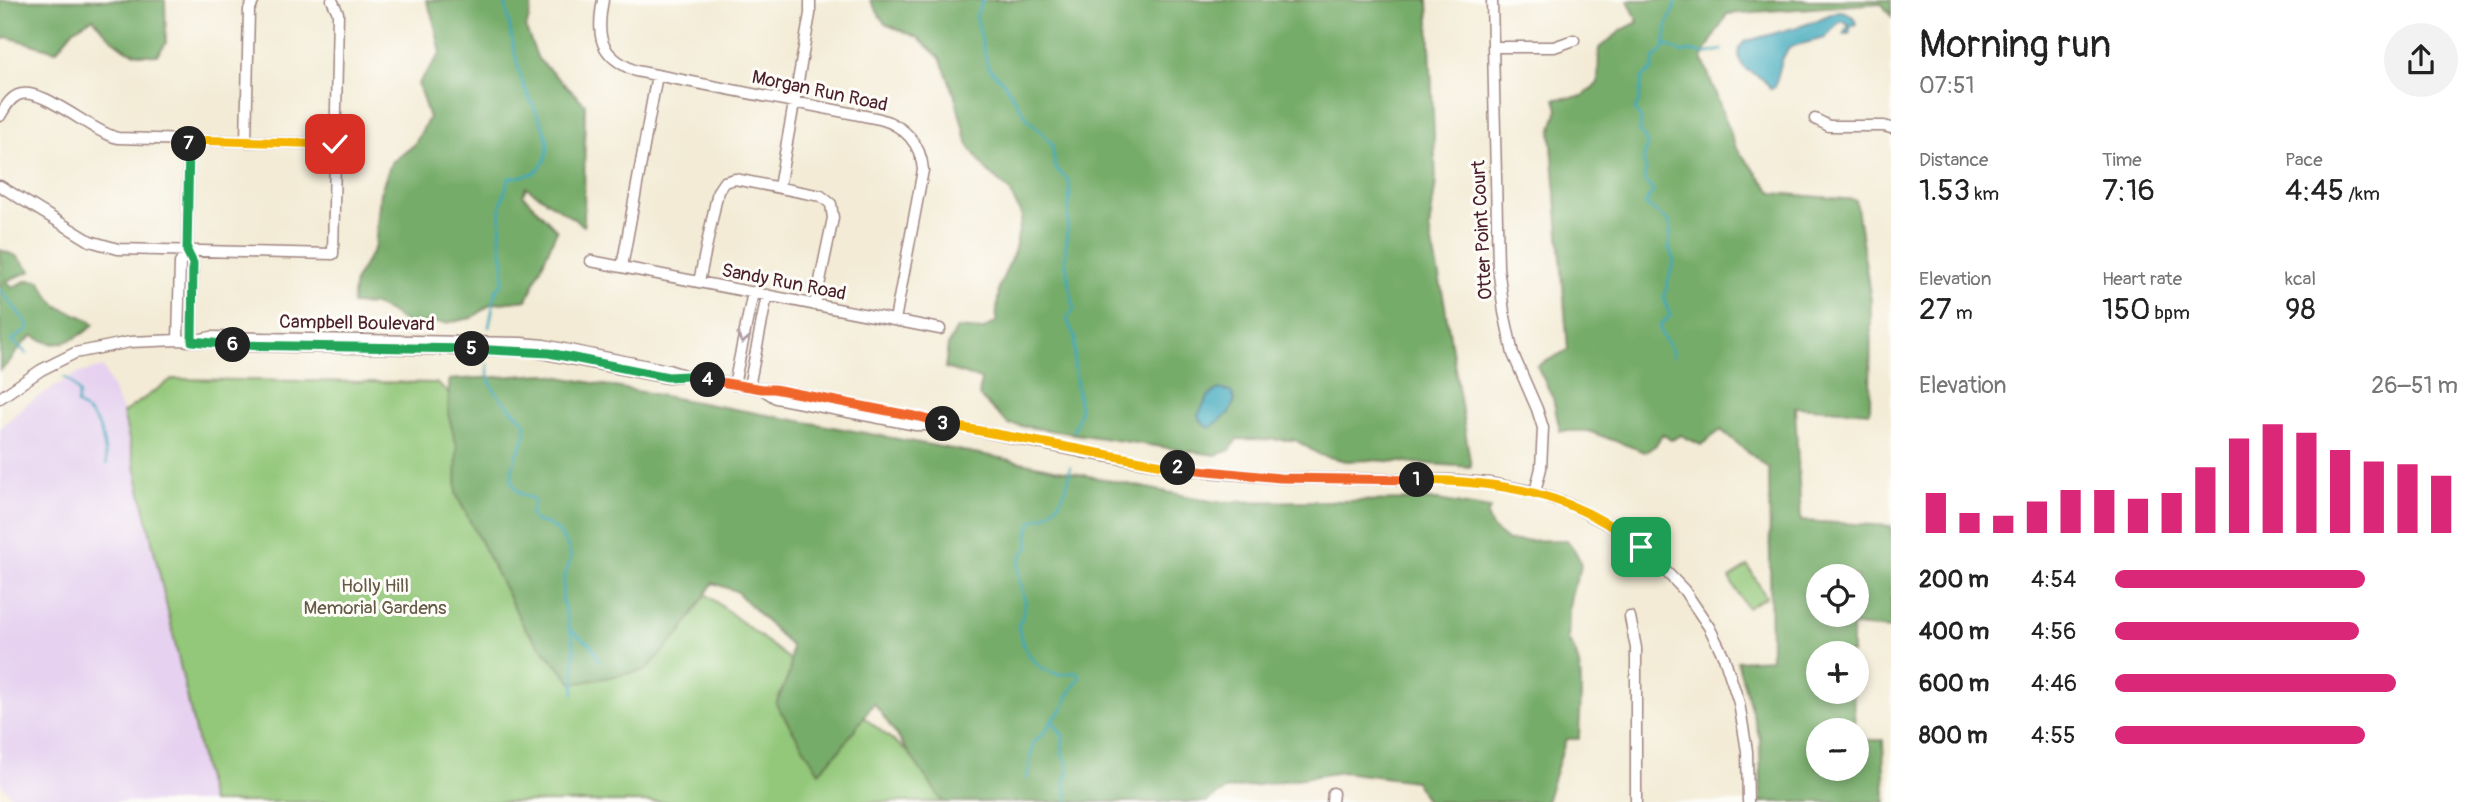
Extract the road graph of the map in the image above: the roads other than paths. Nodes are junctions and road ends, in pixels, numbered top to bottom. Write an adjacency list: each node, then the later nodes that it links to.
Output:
1 (254, 0): 14 (street)
2 (332, 0): 15 (street)
3 (603, 0): 8 (street, Morgan Run Road)
4 (810, 0): 9 (street)
5 (1492, 0): 7 (street, Otter Point Court)
6 (1574, 40): 7 (street)
7 (1494, 47): 32 (street, Otter Point Court)
8 (657, 75): 9 (street, Morgan Run Road); 20 (street)
9 (795, 102): 17 (street); 25 (street, Morgan Run Road)
10 (0, 116): 13 (street)
11 (1815, 119): 12 (street)
12 (1891, 128)
13 (189, 140): 14 (street); 18 (street)
14 (246, 142): 15 (street)
15 (335, 144): 18 (street)
16 (0, 186): 18 (street)
17 (779, 187): 21 (street); 24 (street)
18 (187, 251): 27 (street); 28 (street)
19 (591, 261): 20 (street, Sandy Run Road)
20 (622, 267): 21 (street, Sandy Run Road)
21 (699, 282): 22 (street, Sandy Run Road)
22 (753, 292): 23 (street, Sandy Run Road); 29 (street, one-way to 29)
23 (767, 295): 24 (street, Sandy Run Road); 30 (street)
24 (815, 304): 25 (street, Sandy Run Road)
25 (895, 320): 26 (street, Sandy Run Road)
26 (940, 329)
27 (178, 340): 28 (street, Campbell Boulevard); 31 (street, Campbell Boulevard)
28 (192, 341): 29 (street, Campbell Boulevard)
29 (734, 384): 30 (street, Campbell Boulevard)
30 (749, 387): 32 (street, Campbell Boulevard)
31 (0, 398)
32 (1535, 492): 35 (street, Campbell Boulevard)
33 (1630, 617): 34 (street)
34 (1636, 802)
35 (1748, 802)

